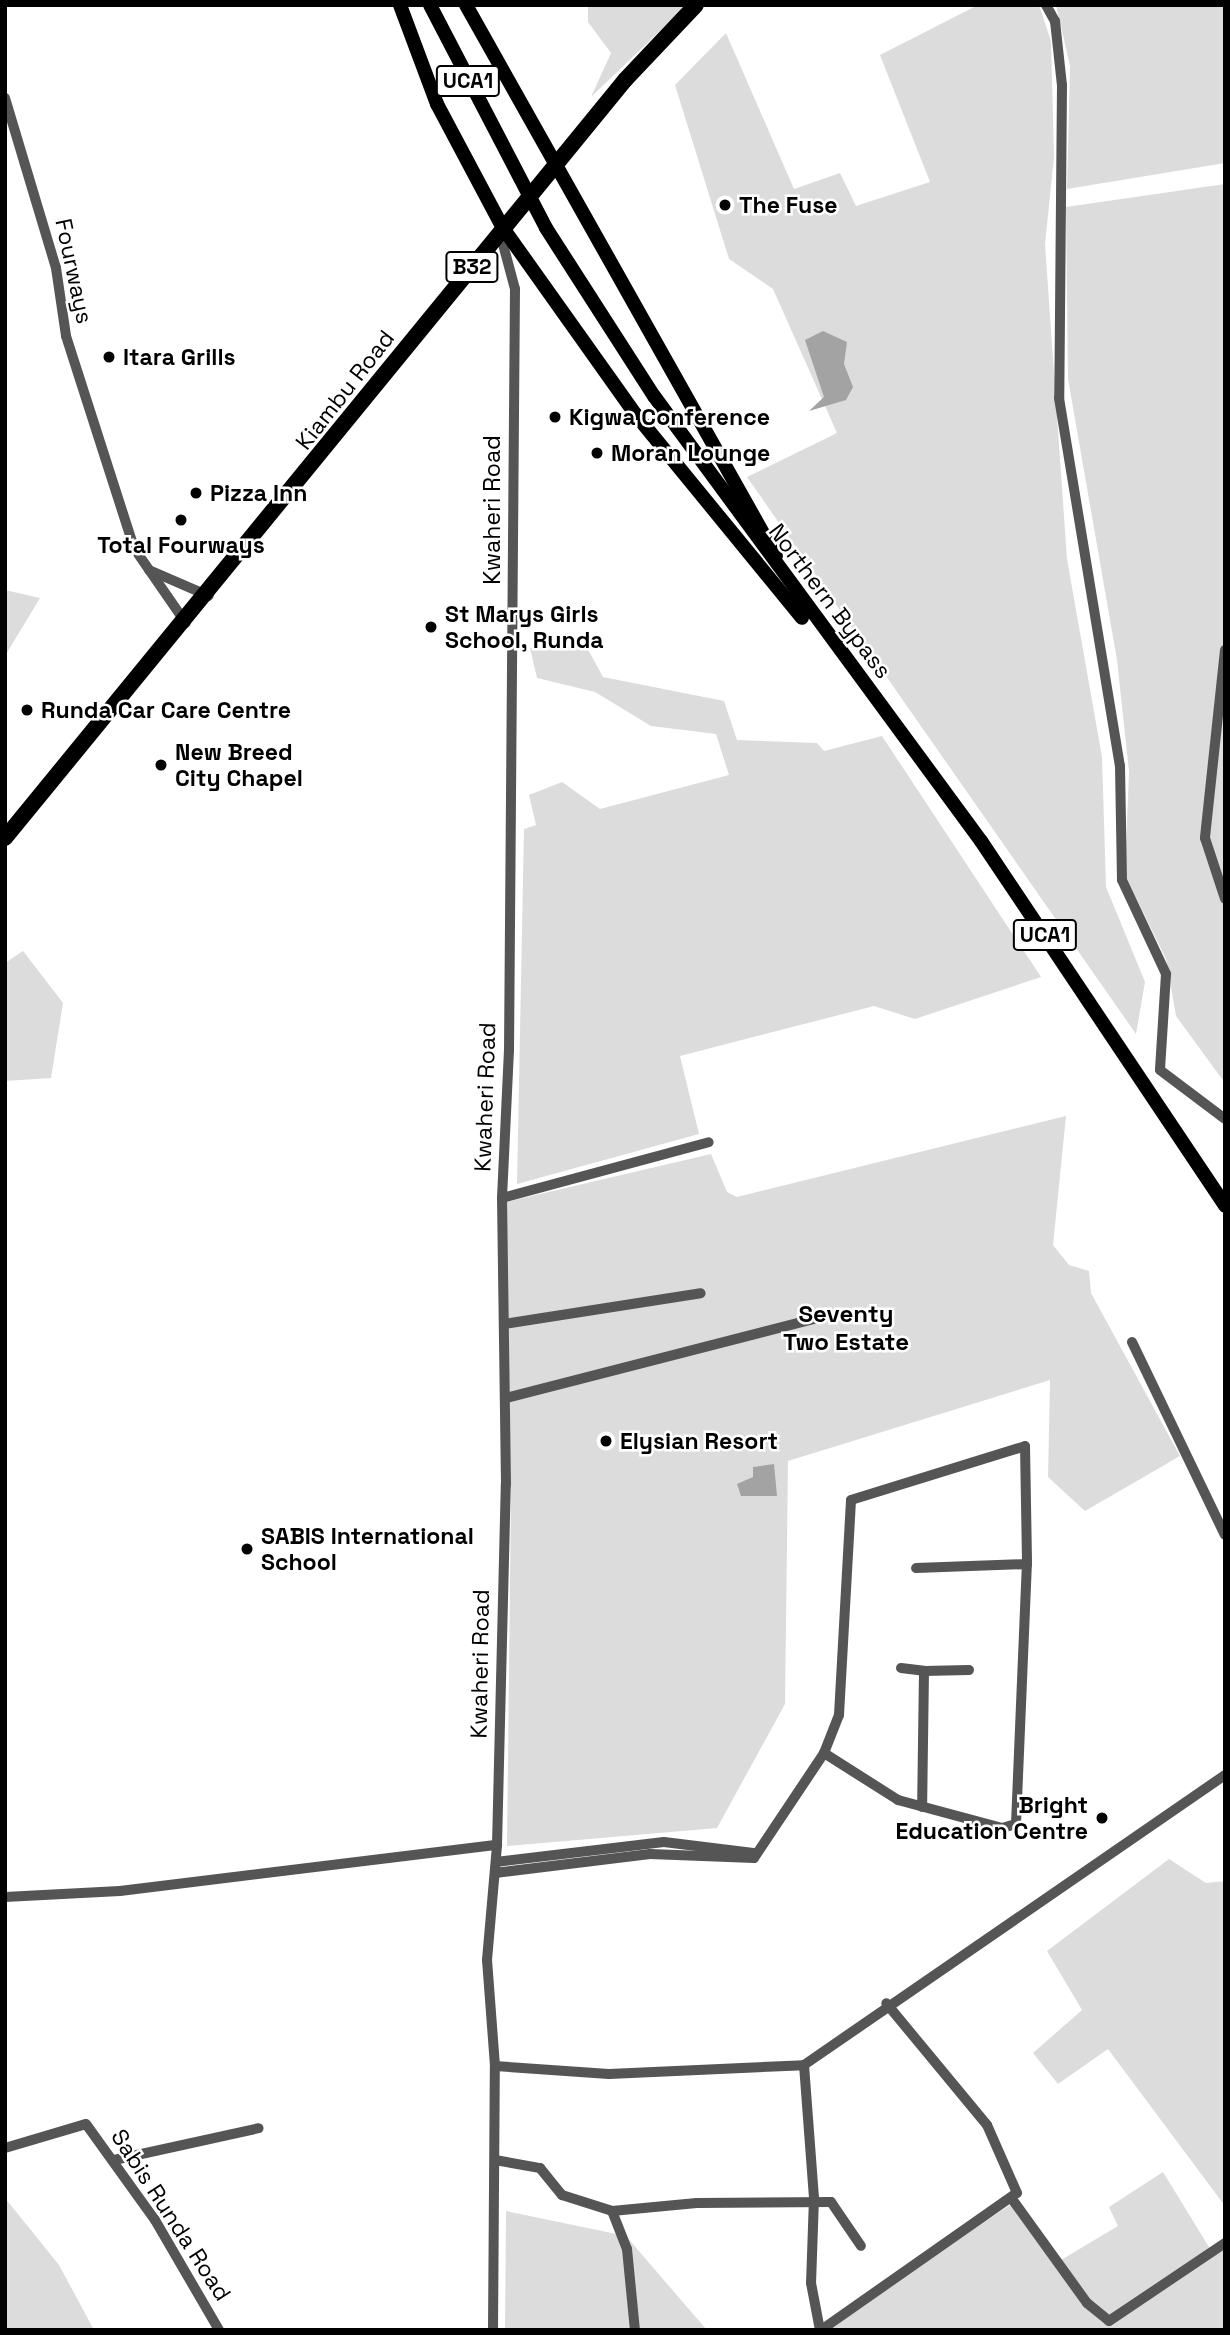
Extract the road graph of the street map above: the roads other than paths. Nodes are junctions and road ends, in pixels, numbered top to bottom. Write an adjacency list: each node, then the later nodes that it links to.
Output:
1 (400, 5): 8 (main road)
2 (430, 5): 11 (main road, Northern Bypass / UCA1)
3 (466, 5): 7 (main road)
4 (696, 5): 7 (highway, Kiambu Road / B32)
5 (1046, 5): 17 (street)
6 (5, 97): 9 (street, Fourways)
7 (555, 164): 8 (highway, Kiambu Road / B32); 11 (main road)
8 (501, 230): 10 (highway, Kiambu Road / B32); 14 (main road); 21 (street, Kwaheri Road)
9 (149, 569): 10 (street); 12 (street, Fourways)
10 (209, 596): 12 (highway, Kiambu Road / B32)
11 (797, 597): 14 (main road, Northern Bypass / UCA1)
12 (186, 623): 15 (highway, Kiambu Road / B32)
13 (1225, 650): 16 (street)
14 (853, 672): 18 (main road, Northern Bypass / UCA1)
15 (5, 838)
16 (1225, 899)
17 (1160, 1070): 18 (street); 19 (street)
18 (1144, 1079): 22 (main road, Northern Bypass / UCA1)
19 (1225, 1119)
20 (709, 1142): 21 (street)
21 (502, 1198): 25 (street, Kwaheri Road)
22 (1225, 1206)
23 (701, 1293): 25 (street)
24 (814, 1319): 27 (street)
25 (504, 1324): 27 (street, Kwaheri Road)
26 (1132, 1342): 28 (street)
27 (506, 1398): 37 (street, Kwaheri Road)
28 (1225, 1535)
29 (1027, 1564): 30 (street); 34 (street); 36 (street)
30 (916, 1568)
31 (901, 1668): 33 (street)
32 (969, 1670): 33 (street)
33 (924, 1671): 36 (street)
34 (824, 1753): 36 (street); 38 (street)
35 (1225, 1775): 40 (street)
36 (922, 1807)
37 (497, 1845): 38 (street, Kwaheri Road); 39 (street)
38 (495, 1868): 42 (street, Kwaheri Road)
39 (5, 1897)
40 (886, 2003): 41 (street); 48 (street)
41 (804, 2065): 42 (street); 47 (street)
42 (495, 2066): 46 (street, Kwaheri Road)
43 (259, 2128): 45 (street)
44 (5, 2148): 45 (street, Sabis Runda Road)
45 (114, 2160): 52 (street, Sabis Runda Road)
46 (495, 2160): 49 (street); 53 (street, Kwaheri Road)
47 (814, 2198): 49 (street); 51 (street); 55 (street)
48 (1012, 2199): 50 (street); 55 (street)
49 (612, 2211): 54 (street)
50 (1225, 2243)
51 (861, 2246)
52 (219, 2330)
53 (494, 2330)
54 (635, 2330)
55 (820, 2330)

